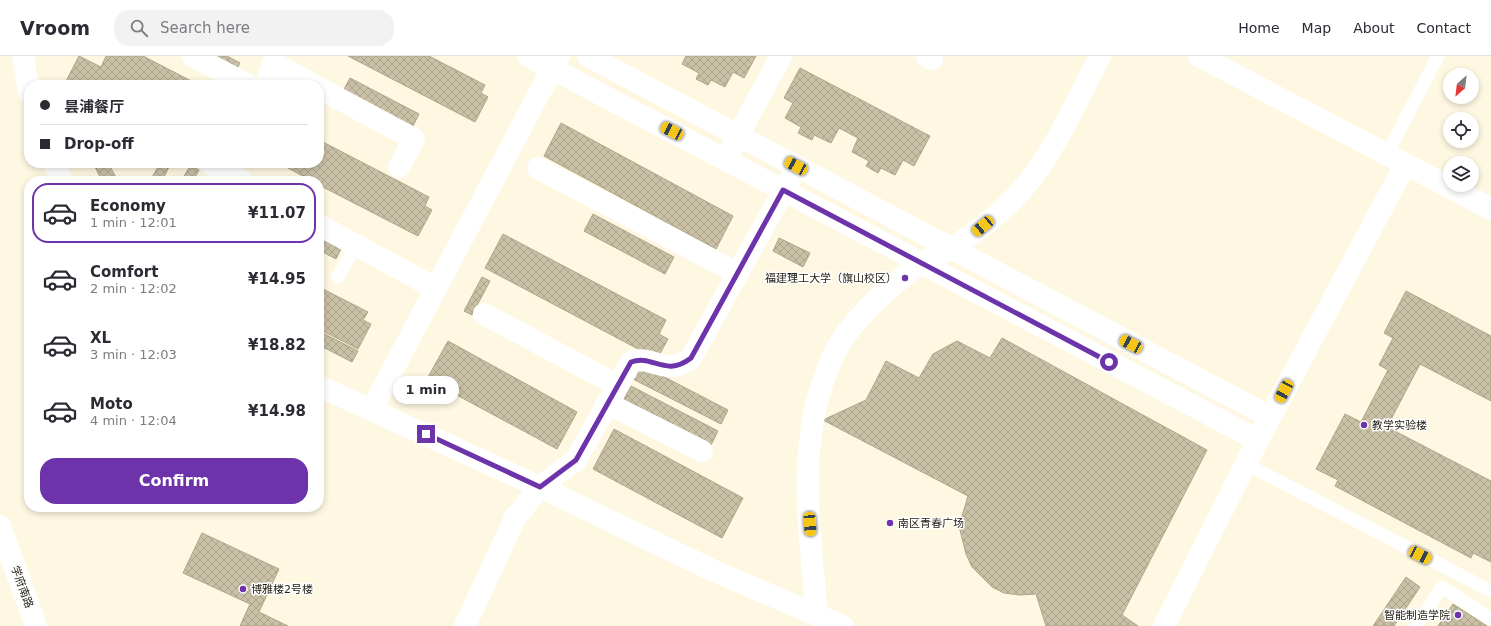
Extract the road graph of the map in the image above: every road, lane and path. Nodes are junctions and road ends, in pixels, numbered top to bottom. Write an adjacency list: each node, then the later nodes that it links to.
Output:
1 (23, 56): 11 (street)
2 (193, 56): 12 (street)
3 (528, 56): 10 (street)
4 (588, 56): 16 (street)
5 (782, 56): 16 (street)
6 (1100, 56): 28 (street)
7 (1199, 56): 18 (street)
8 (1438, 56): 18 (lane)
9 (274, 59): 13 (street); 14 (street)
10 (555, 62): 17 (street); 32 (street)
11 (27, 80)
12 (239, 80)
13 (268, 80)
14 (306, 80)
15 (324, 91): 20 (street)
16 (738, 135): 17 (street); 19 (street)
17 (726, 159): 24 (street)
18 (1396, 159): 25 (street); 37 (street)
19 (796, 166): 24 (street); 28 (street)
20 (399, 167)
21 (224, 168): 23 (street)
22 (538, 168): 30 (street)
23 (237, 173)
24 (783, 190): 29 (street); 30 (street)
25 (1491, 209)
26 (324, 228): 27 (street)
27 (356, 245): 31 (lane); 32 (street)
28 (950, 248): 29 (street); 37 (street)
29 (920, 263): 38 (street); 44 (street)
30 (737, 273): 35 (street)
31 (338, 277)
32 (435, 288): 36 (street)
33 (484, 314): 35 (street)
34 (324, 388): 36 (street)
35 (612, 394): 39 (street); 41 (street)
36 (372, 409): 41 (street)
37 (1270, 417): 38 (street)
38 (1258, 440): 40 (street)
39 (702, 451)
40 (1246, 464): 43 (lane); 49 (street)
41 (540, 487): 44 (street); 47 (street)
42 (0, 526): 46 (street, 学府南路)
43 (1491, 592)
44 (817, 614): 48 (street)
45 (1491, 619): 50 (lane)
46 (36, 626)
47 (465, 626)
48 (843, 626)
49 (1164, 626)
50 (1416, 626)

